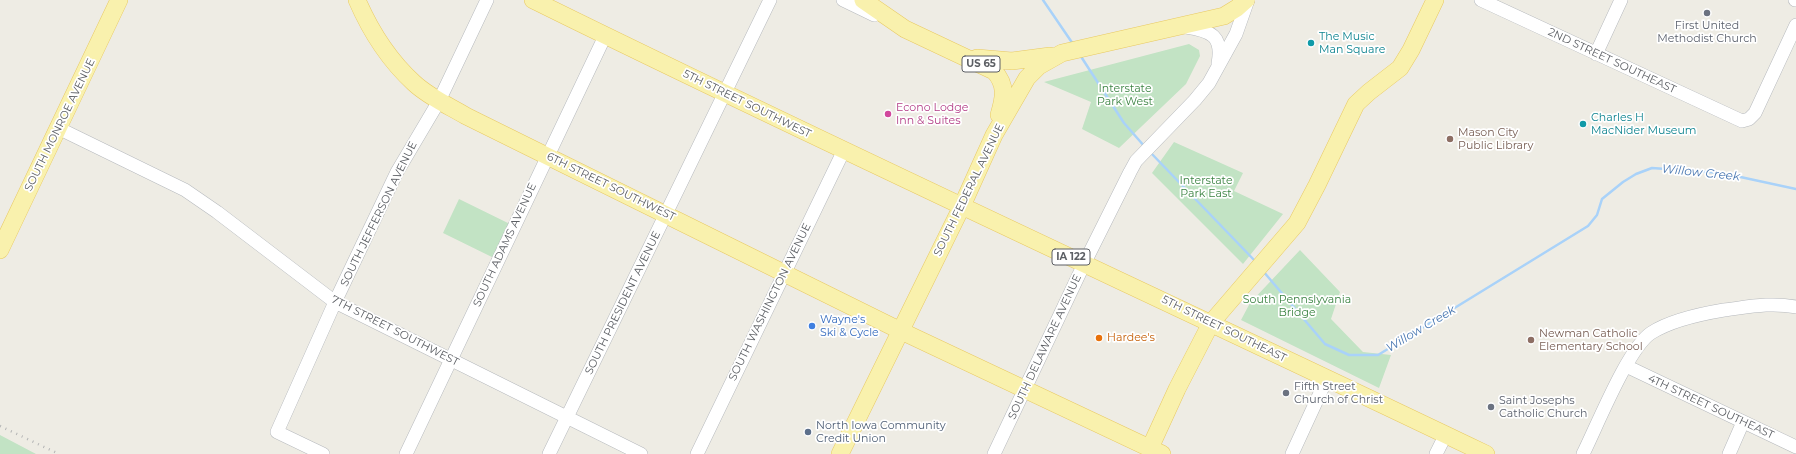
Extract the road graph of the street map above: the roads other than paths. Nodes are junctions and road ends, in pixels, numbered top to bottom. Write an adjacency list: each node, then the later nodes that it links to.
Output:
1 (119, 0): 22 (main road, SOUTH MONROE AVENUE)
2 (357, 0): 21 (main road, 6TH STREET SOUTHWEST)
3 (487, 0): 21 (street, SOUTH JEFFERSON AVENUE)
4 (533, 0): 15 (main road, 5TH STREET SOUTHWEST)
5 (770, 0): 20 (street, SOUTH PRESIDENT AVENUE)
6 (843, 0): 14 (street)
7 (863, 0): 14 (main road, US 65)
8 (1247, 0): 13 (main road, SOUTH DELAWARE AVENUE / US 65); 19 (street, SOUTH DELAWARE AVENUE)
9 (1435, 0): 33 (main road)
10 (1481, 0): 17 (street, 2ND STREET SOUTHEAST)
11 (1621, 0): 17 (street)
12 (1796, 25): 17 (street, 2ND STREET SOUTHEAST)
13 (1183, 26): 16 (main road, SOUTH FEDERAL AVENUE / US 65); 19 (street, SOUTH DELAWARE AVENUE)
14 (905, 29): 18 (main road, US 65)
15 (605, 36): 20 (main road, 5TH STREET SOUTHWEST); 25 (street, SOUTH ADAMS AVENUE)
16 (1062, 54): 18 (main road); 23 (main road, SOUTH FEDERAL AVENUE / US 65)
17 (1596, 54)
18 (963, 56): 23 (main road, US 65)
19 (1218, 64): 29 (street, SOUTH DELAWARE AVENUE)
20 (725, 94): 24 (main road, 5TH STREET SOUTHWEST); 27 (street, SOUTH PRESIDENT AVENUE)
21 (439, 101): 25 (main road, 6TH STREET SOUTHWEST); 31 (street, SOUTH JEFFERSON AVENUE)
22 (58, 128): 28 (main road, SOUTH MONROE AVENUE); 31 (street, 7TH STREET SOUTHWEST)
23 (994, 135): 26 (main road, SOUTH FEDERAL AVENUE / US 65)
24 (844, 150): 26 (main road, 5TH STREET SOUTHWEST); 30 (street, SOUTH WASHINGTON AVENUE)
25 (547, 155): 27 (main road, 6TH STREET SOUTHWEST); 35 (street, SOUTH ADAMS AVENUE)
26 (962, 206): 29 (main road, 5TH STREET SOUTHEAST / IA 122); 34 (main road, SOUTH FEDERAL AVENUE)
27 (667, 215): 30 (main road, 6TH STREET SOUTHWEST); 39 (street, SOUTH PRESIDENT AVENUE)
28 (0, 250)
29 (1084, 264): 33 (main road, 5TH STREET SOUTHEAST / IA 122); 38 (street, SOUTH DELAWARE AVENUE)
30 (785, 273): 34 (main road, 6TH STREET SOUTHWEST); 48 (street, SOUTH WASHINGTON AVENUE)
31 (335, 302): 35 (street, 7TH STREET SOUTHWEST); 44 (street, SOUTH JEFFERSON AVENUE)
32 (1796, 308): 36 (street)
33 (1210, 323): 37 (main road, 5TH STREET SOUTHEAST / IA 122); 43 (main road)
34 (900, 331): 38 (main road, 6TH STREET SOUTHWEST); 49 (main road, SOUTH FEDERAL AVENUE)
35 (451, 360): 39 (street, 7TH STREET SOUTHWEST); 45 (street, SOUTH ADAMS AVENUE)
36 (1626, 366): 40 (street, 4TH STREET SOUTHEAST); 54 (street)
37 (1326, 378): 41 (main road, 5TH STREET SOUTHEAST / IA 122); 51 (street)
38 (1025, 389): 43 (main road, 6TH STREET SOUTHWEST); 50 (street, SOUTH DELAWARE AVENUE)
39 (567, 417): 46 (street, SOUTH PRESIDENT AVENUE); 47 (street, 7TH STREET SOUTHWEST)
40 (1743, 422): 42 (street, 4TH STREET SOUTHEAST); 55 (street)
41 (1446, 434): 52 (street); 53 (main road, 5TH STREET SOUTHEAST / IA 122)
42 (1796, 447)
43 (1153, 452)
44 (323, 454)
45 (406, 454)
46 (549, 454)
47 (641, 454)
48 (697, 454)
49 (840, 454)
50 (994, 454)
51 (1292, 454)
52 (1436, 454)
53 (1486, 454)
54 (1583, 454)
55 (1729, 454)

